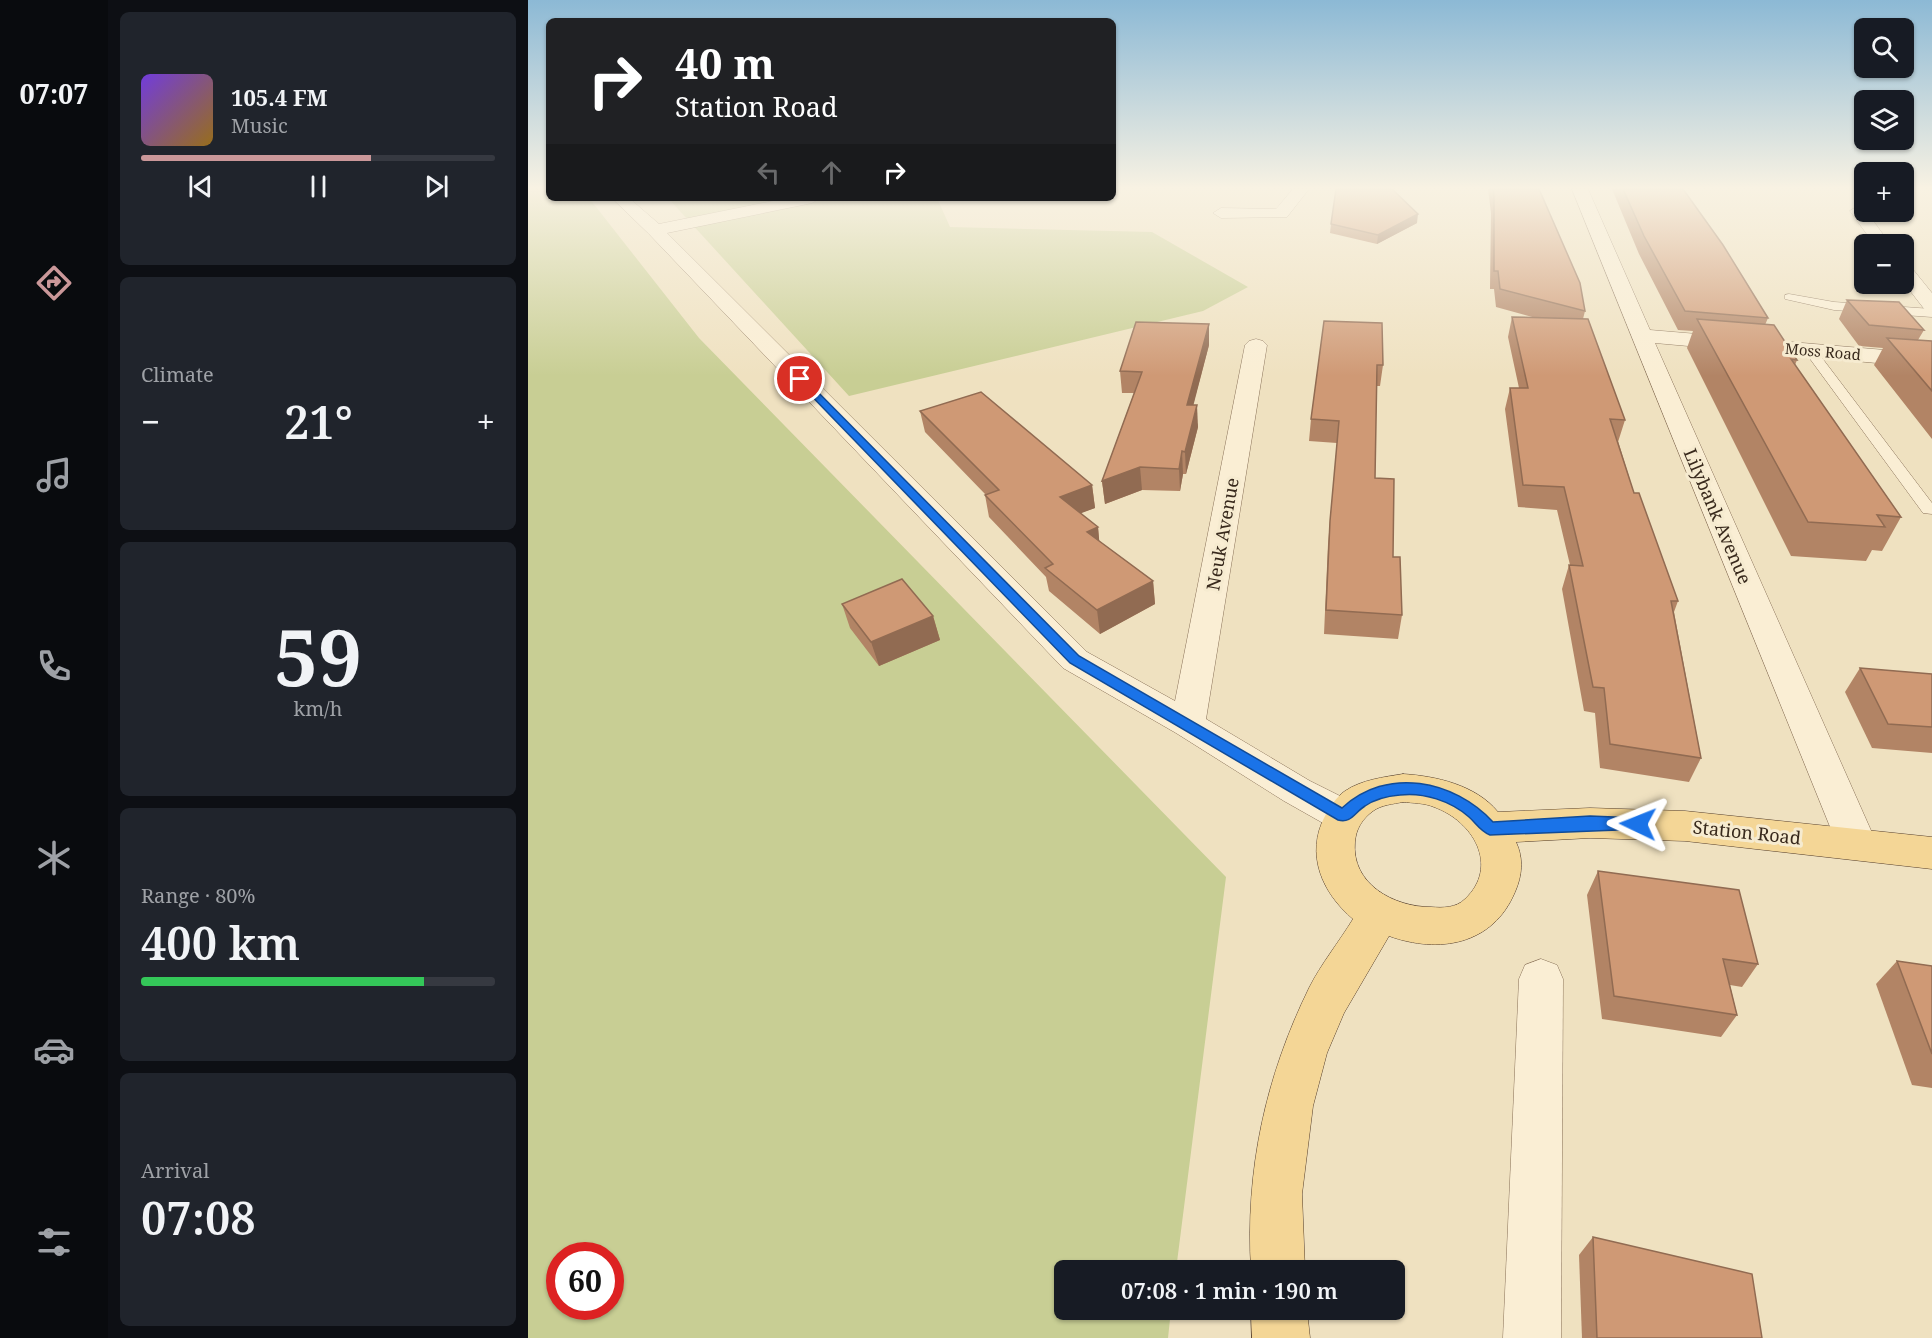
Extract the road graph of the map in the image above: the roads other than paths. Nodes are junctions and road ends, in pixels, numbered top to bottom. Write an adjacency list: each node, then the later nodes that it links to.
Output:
1 (676, 251): 12 (street)
2 (1606, 251): 7 (street, Lilybank Avenue)
3 (1914, 283): 5 (street)
4 (1789, 297): 6 (lane)
5 (1932, 306)
6 (1932, 313)
7 (1641, 335): 9 (street, Moss Road); 15 (street, Lilybank Avenue)
8 (1256, 345): 12 (street, Neuk Avenue)
9 (1809, 349): 10 (street, Moss Road); 11 (lane)
10 (1932, 361)
11 (1929, 510)
12 (1188, 724): 13 (street)
13 (1344, 816): 14 (main road); 17 (main road)
14 (1490, 828): 15 (main road, Station Road); 17 (main road)
15 (1857, 844): 16 (main road, Station Road)
16 (1932, 853)
17 (1380, 913): 19 (main road)
18 (1541, 979): 22 (street)
19 (1278, 1260)
20 (1280, 1320): 21 (main road)
21 (1281, 1338)
22 (1532, 1338)

